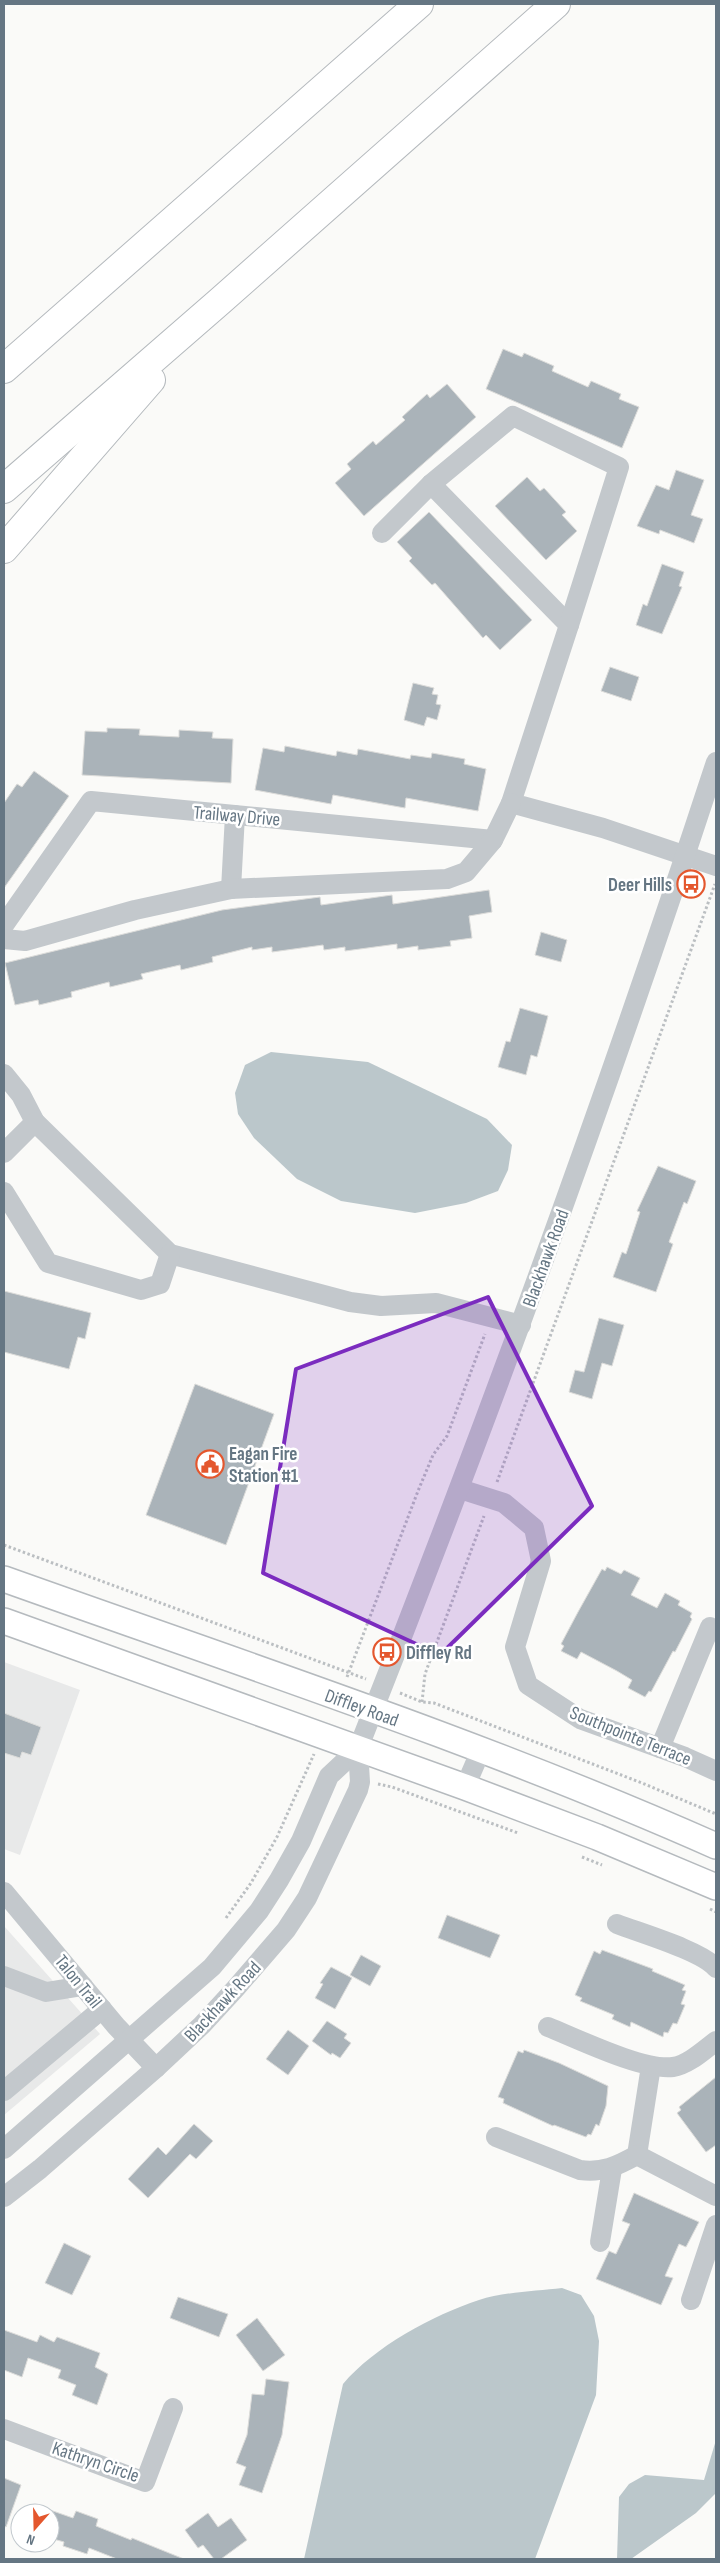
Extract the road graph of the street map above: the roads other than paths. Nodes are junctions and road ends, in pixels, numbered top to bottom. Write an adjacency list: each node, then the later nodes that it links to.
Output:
1 (419, 4): 3 (highway)
2 (556, 4): 4 (highway)
3 (80, 302): 5 (highway); 6 (highway)
4 (219, 302): 8 (highway); 10 (highway)
5 (4, 353)
6 (4, 369)
7 (431, 484): 9 (street); 11 (street); 11 (street)
8 (4, 489)
9 (382, 533)
10 (4, 549)
11 (569, 625): 13 (street)
12 (716, 762): 16 (street, Blackhawk Road)
13 (511, 803): 15 (street); 16 (street)
14 (234, 814): 15 (street, Trailway Drive); 18 (street); 19 (street, Trailway Drive)
15 (493, 840): 18 (street)
16 (685, 857): 17 (street); 26 (street, Blackhawk Road)
17 (716, 866)
18 (231, 889): 20 (street)
19 (4, 925)
20 (4, 940)
21 (4, 1074): 22 (street)
22 (35, 1122): 23 (street); 25 (street)
23 (4, 1153)
24 (4, 1192): 25 (street)
25 (170, 1254): 26 (street)
26 (521, 1325): 27 (street, Blackhawk Road)
27 (460, 1489): 31 (street, Blackhawk Road); 32 (street, Southpointe Terrace)
28 (4, 1579): 31 (main road, Diffley Road)
29 (4, 1621): 33 (main road)
30 (710, 1627): 32 (street)
31 (373, 1711): 33 (street, Blackhawk Road); 34 (main road, Diffley Road)
32 (660, 1748): 35 (street, Southpointe Terrace)
33 (358, 1749): 36 (main road); 46 (street, Blackhawk Road); 49 (street, Blackhawk Road)
34 (481, 1750): 36 (street); 37 (main road, Diffley Road)
35 (716, 1771)
36 (466, 1787): 39 (main road)
37 (716, 1846)
38 (4, 1892): 43 (street, Talon Trail)
39 (712, 1898)
40 (617, 1924): 41 (street)
41 (716, 1968)
42 (4, 1976): 43 (street)
43 (83, 1986): 44 (street, Talon Trail)
44 (102, 2009): 46 (street, Talon Trail); 50 (street)
45 (548, 2027): 48 (street)
46 (129, 2040): 49 (street, Talon Trail); 52 (street, Blackhawk Road)
47 (716, 2041): 48 (street)
48 (651, 2066): 53 (street)
49 (156, 2068): 56 (street, Blackhawk Road)
50 (4, 2091)
51 (496, 2137): 54 (street)
52 (4, 2149)
53 (637, 2155): 54 (street); 55 (street)
54 (612, 2169): 58 (street)
55 (716, 2195)
56 (4, 2197)
57 (716, 2225): 59 (street)
58 (600, 2242)
59 (691, 2300)
60 (173, 2408): 61 (street, Kathryn Circle)
61 (4, 2428)

